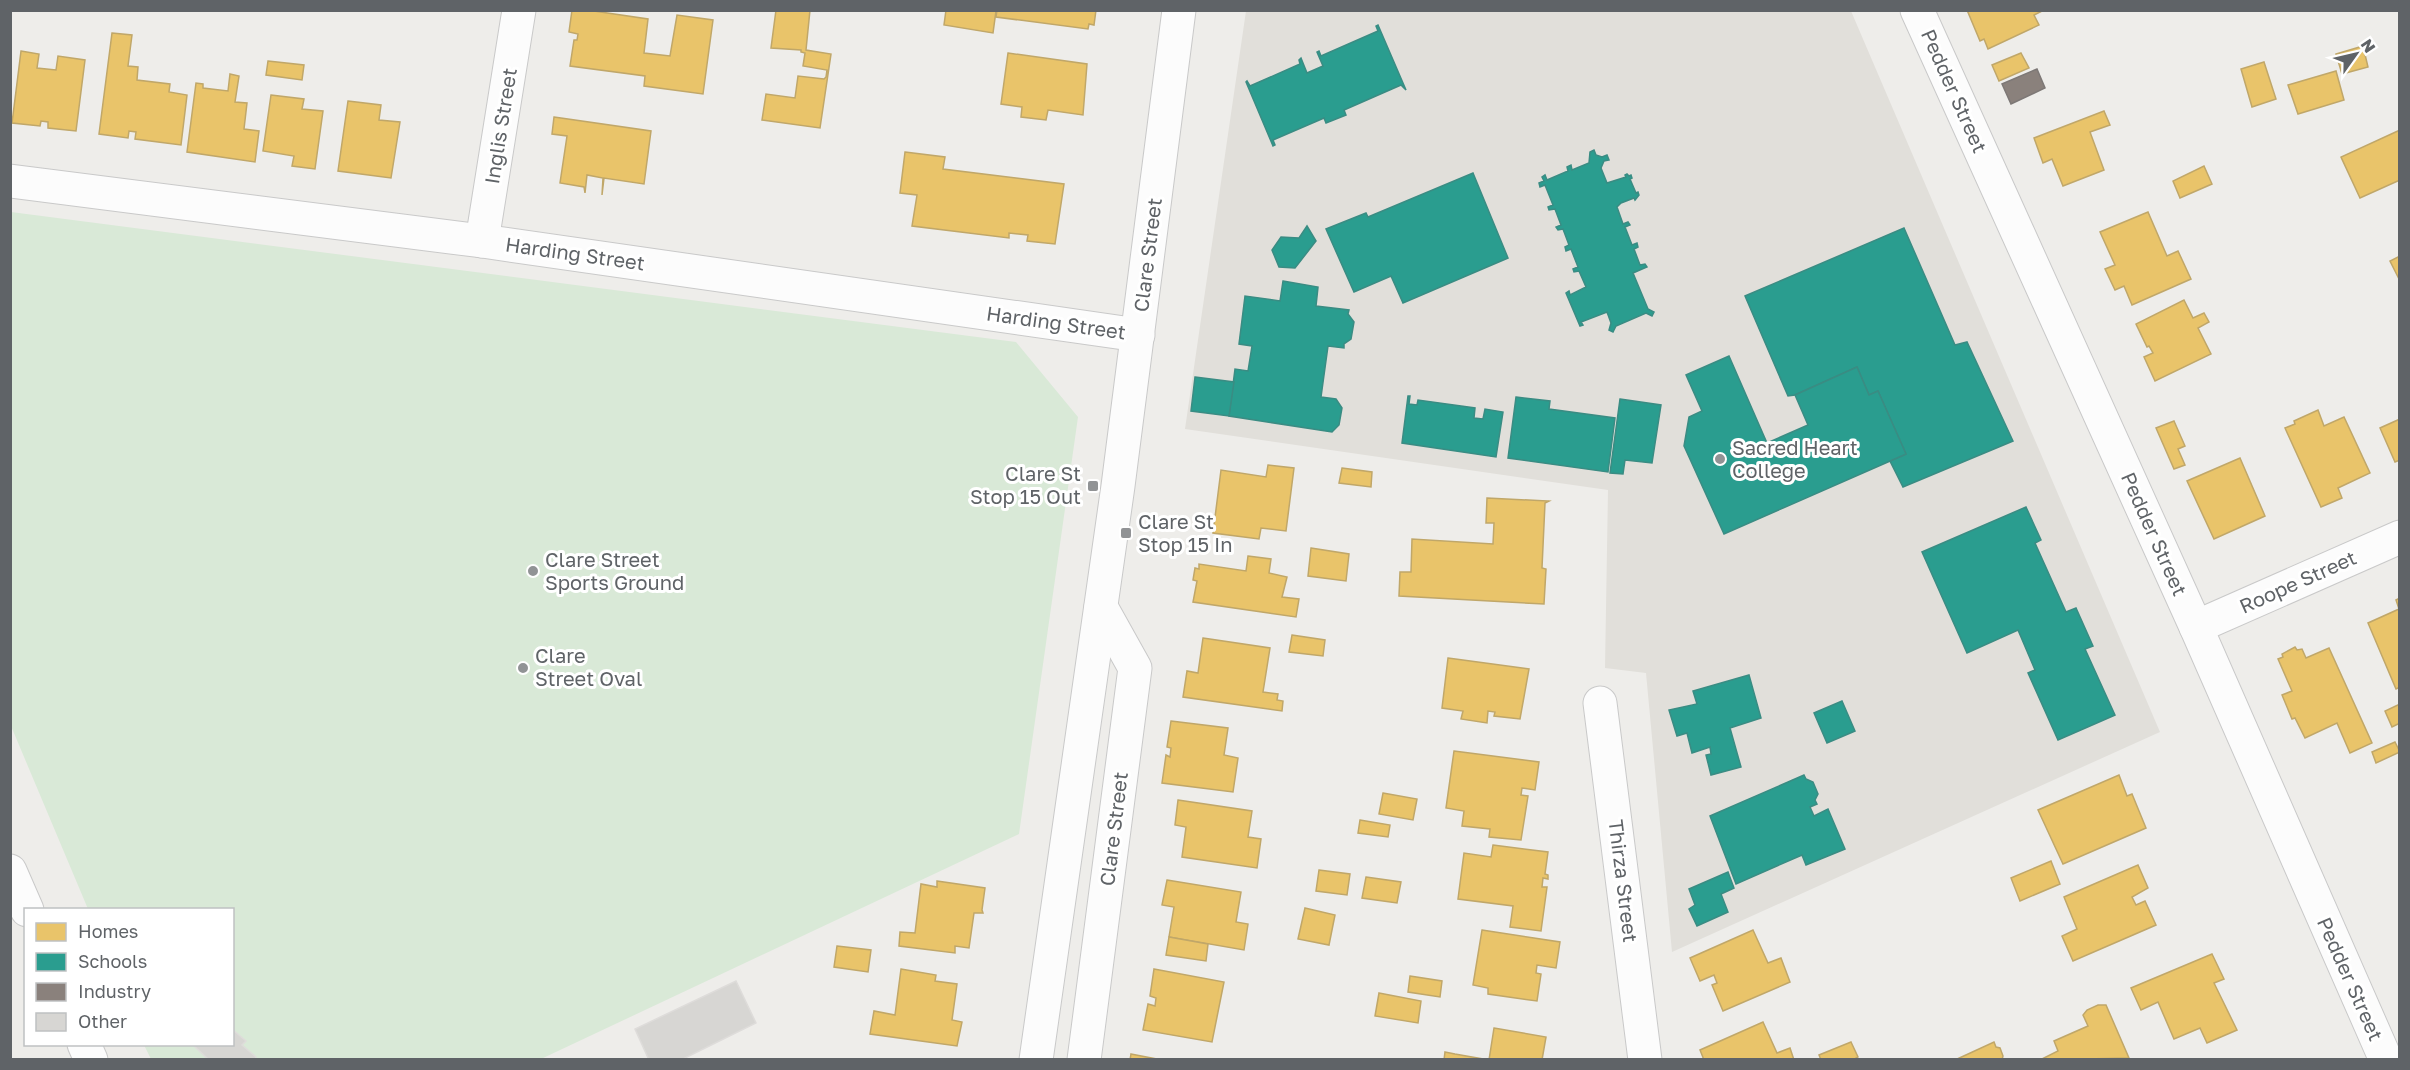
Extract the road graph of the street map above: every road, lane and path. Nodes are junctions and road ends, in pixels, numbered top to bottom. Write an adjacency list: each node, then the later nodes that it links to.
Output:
1 (519, 10): 5 (street, Inglis Street)
2 (1179, 10): 6 (street, Clare Street)
3 (1917, 10): 9 (street, Pedder Street)
4 (10, 181): 5 (street, Harding Street)
5 (482, 241): 6 (street, Harding Street)
6 (1138, 335): 8 (street, Clare Street)
7 (2400, 537): 9 (street, Roope Street)
8 (1101, 607): 13 (street, Clare Street); 14 (street, Clare Street)
9 (2196, 627): 16 (street, Pedder Street)
10 (1600, 703): 15 (street, Thirza Street)
11 (10, 871): 12 (street)
12 (27, 908)
13 (1036, 1059)
14 (1084, 1059)
15 (1645, 1059)
16 (2386, 1059)

